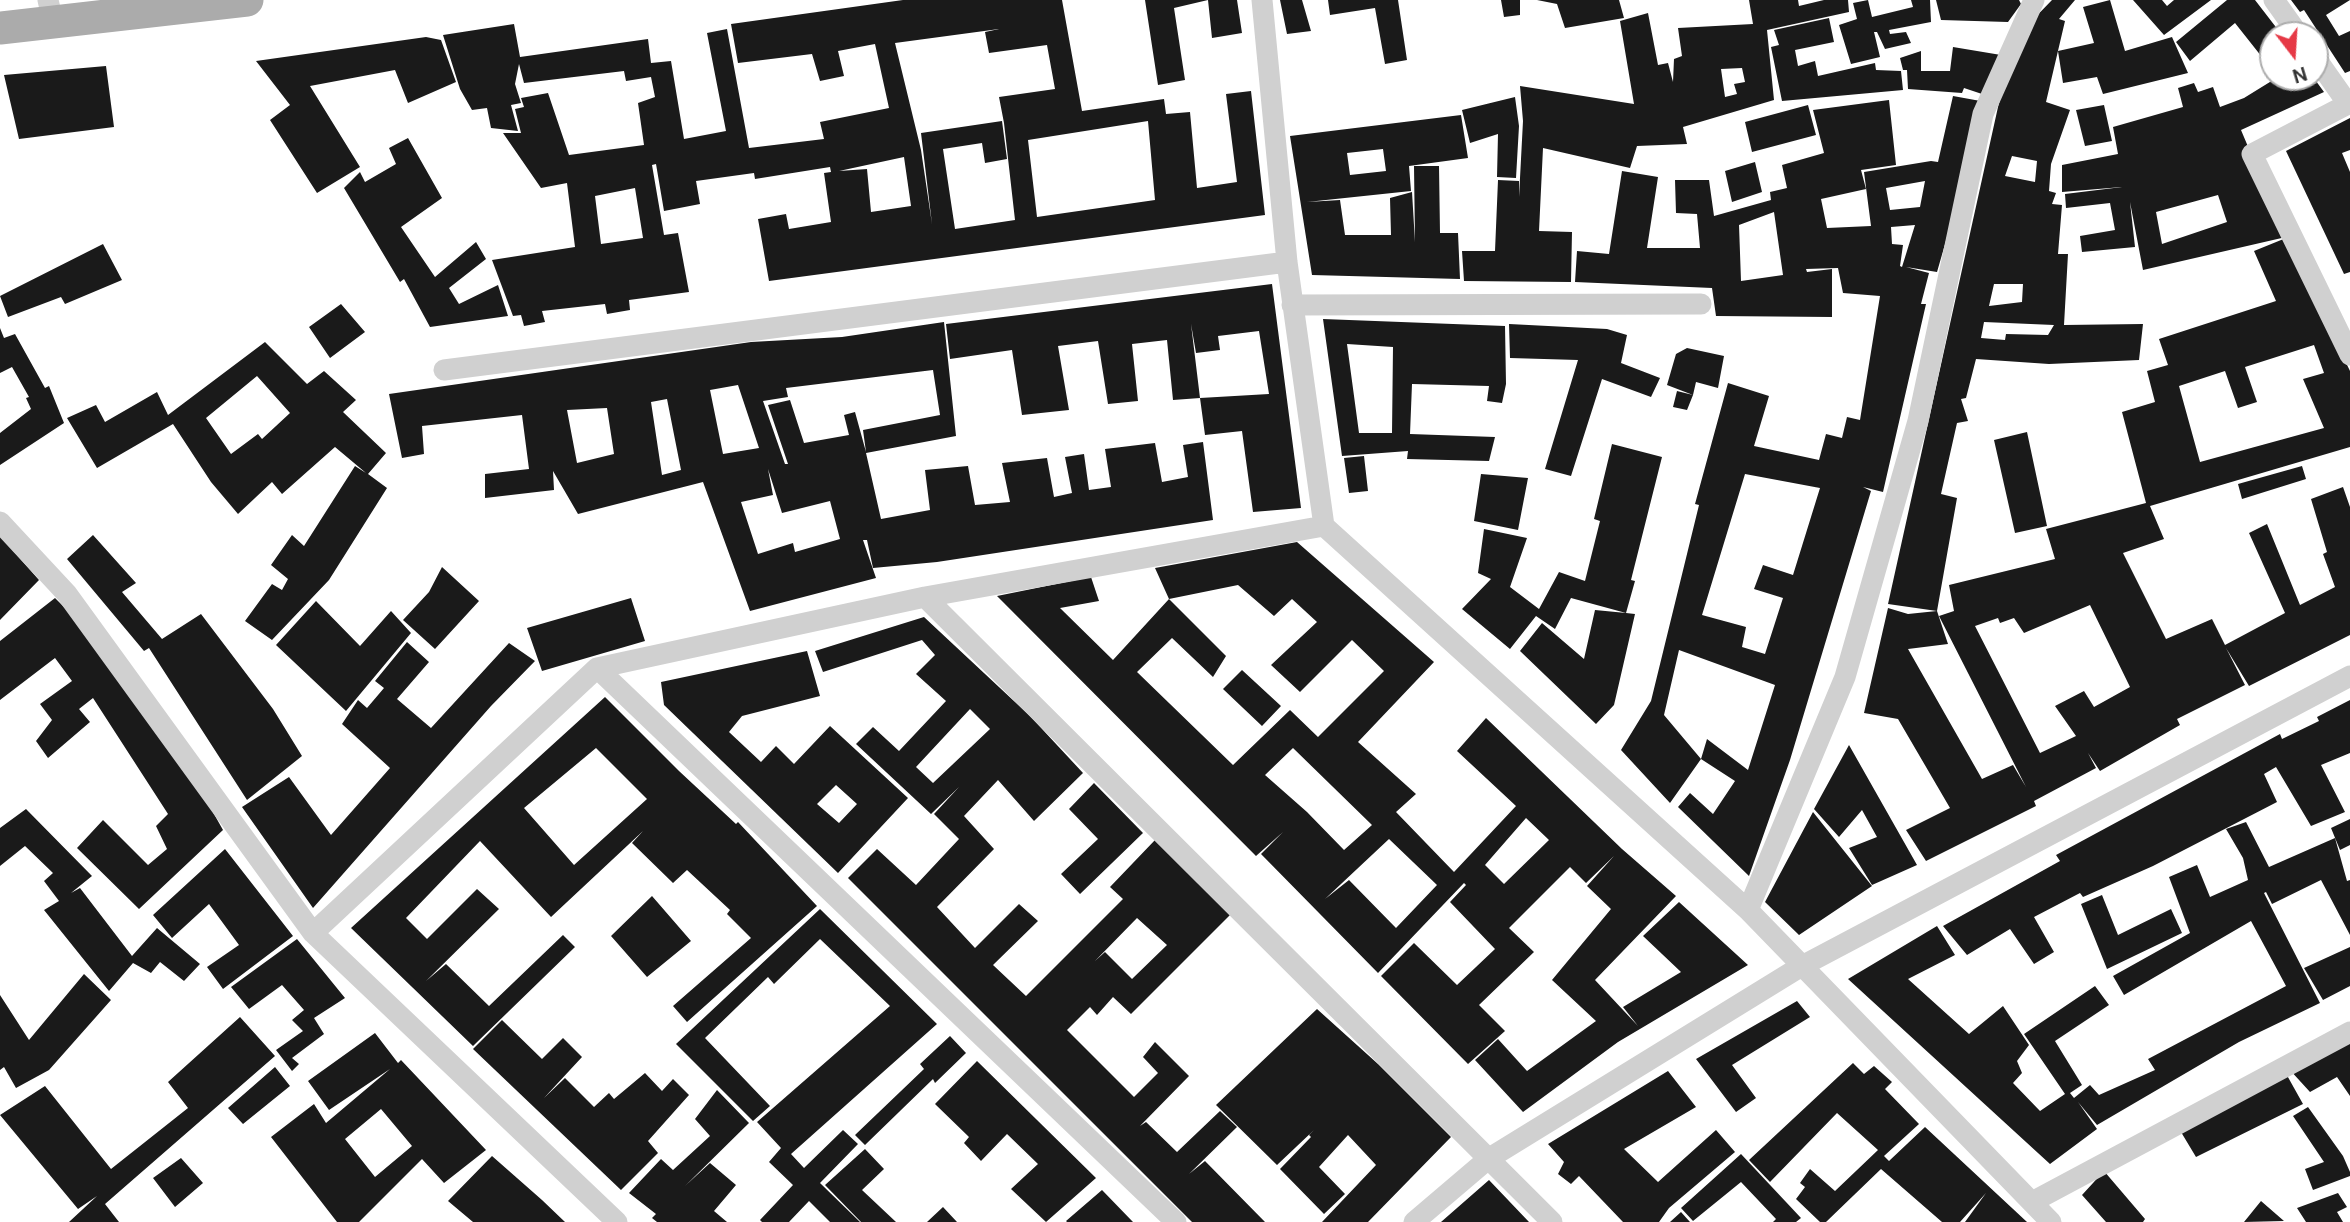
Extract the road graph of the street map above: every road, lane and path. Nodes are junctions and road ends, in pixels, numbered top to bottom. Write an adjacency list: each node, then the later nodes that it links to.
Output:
1 (247, 0): 5 (main road)
2 (1262, 0): 10 (street)
3 (2034, 0): 20 (street)
4 (2274, 0): 6 (street)
5 (50, 11): 7 (main road)
6 (2289, 21)
7 (0, 28)
8 (2329, 76): 9 (street)
9 (2349, 103): 13 (street)
10 (1287, 262): 12 (street); 14 (street)
11 (1701, 304): 12 (street)
12 (1292, 305): 16 (street)
13 (2350, 355)
14 (444, 370)
15 (0, 522): 21 (street)
16 (1324, 526): 17 (street); 20 (street)
17 (925, 597): 18 (street); 24 (street)
18 (597, 668): 21 (street); 27 (street)
19 (2350, 676): 22 (street)
20 (1748, 910): 22 (street)
21 (313, 933): 26 (street)
22 (1801, 967): 24 (street); 25 (street)
23 (2350, 1032): 25 (street)
24 (1488, 1159): 28 (street); 29 (street)
25 (2032, 1202): 30 (street)
26 (617, 1222)
27 (1176, 1222)
28 (1414, 1222)
29 (1552, 1222)
30 (2051, 1222)

